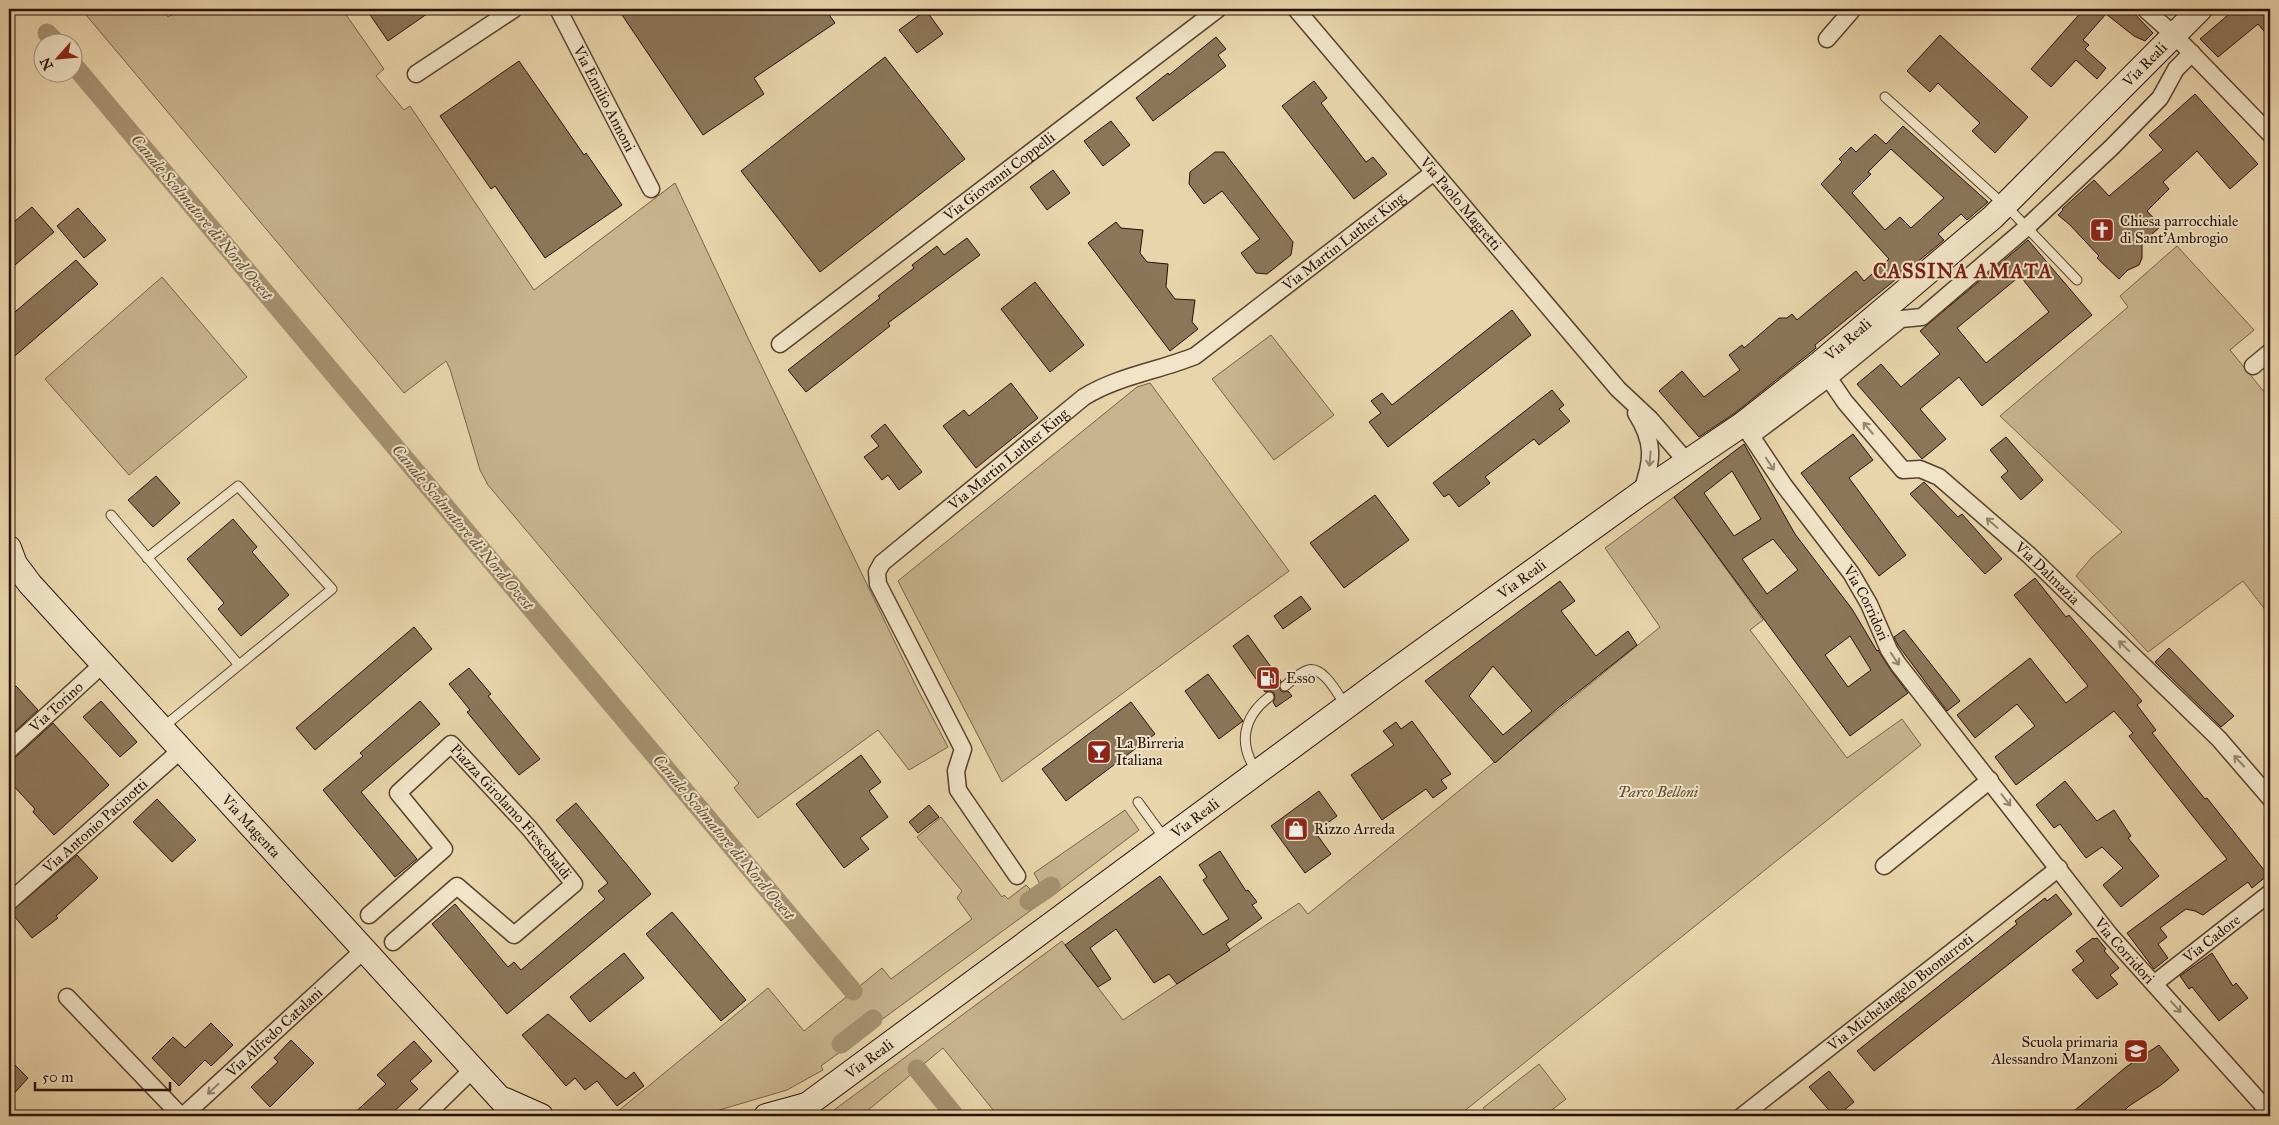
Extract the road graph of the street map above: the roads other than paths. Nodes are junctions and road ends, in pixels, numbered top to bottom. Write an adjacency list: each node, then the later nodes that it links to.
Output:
1 (514, 9): 11 (street)
2 (558, 9): 15 (street, Via Emilio Annoni)
3 (1218, 9): 19 (street, Via Giovanni Coppelli)
4 (1296, 9): 14 (street, Via Paolo Magretti)
5 (1854, 9): 9 (street)
6 (2145, 9): 8 (street)
7 (2200, 9): 8 (main road, Via Reali)
8 (2173, 34): 10 (street); 16 (main road, Via Reali)
9 (1827, 39)
10 (2192, 53): 13 (street); 17 (street)
11 (416, 74)
12 (1885, 97): 16 (lane)
13 (2270, 134)
14 (1434, 172): 23 (street, Via Paolo Magretti); 45 (street, Via Martin Luther King)
15 (651, 189)
16 (2005, 205): 17 (lane); 22 (main road, Via Reali)
17 (2027, 227): 18 (lane); 22 (street)
18 (2077, 280)
19 (780, 344)
20 (2270, 352): 21 (street)
21 (2253, 366)
22 (1824, 370): 24 (main road, Via Reali); 40 (street, Via Dalmazia, one-way to 22)
23 (1627, 399): 25 (street, Via Paolo Magretti); 26 (street, Via Paolo Magretti, one-way to 26)
24 (1747, 430): 25 (main road, Via Reali); 39 (street, Via Corridori, one-way to 39)
25 (1687, 462): 26 (main road, Via Reali)
26 (1641, 493): 34 (main road, Via Reali)
27 (111, 515): 29 (lane)
28 (9, 548): 30 (main road, Via Magenta)
29 (147, 558): 31 (lane); 31 (lane)
30 (103, 664): 35 (main road, Via Magenta); 36 (street, Via Torino)
31 (239, 664): 35 (lane)
32 (1285, 686): 34 (lane)
33 (1269, 698): 38 (lane)
34 (1346, 707): 38 (main road, Via Reali)
35 (162, 728): 37 (main road, Via Magenta)
36 (9, 750)
37 (181, 750): 47 (street, Via Antonio Pacinotti); 50 (main road, Via Magenta)
38 (1257, 772): 42 (main road, Via Reali)
39 (1990, 780): 43 (street); 44 (street, Via Corridori, one-way to 44)
40 (2270, 798)
41 (1138, 802): 42 (lane)
42 (1165, 840): 55 (main road, Via Reali)
43 (1884, 866)
44 (2059, 868): 51 (street, Via Corridori); 62 (street, Via Michelangelo Buonarroti)
45 (1017, 876)
46 (2270, 893): 51 (street, Via Cadore)
47 (9, 902)
48 (370, 915): 49 (street, Piazza Girolamo Frescobaldi)
49 (393, 942)
50 (365, 949): 53 (main road, Via Magenta); 57 (street, Via Alfredo Catalani, one-way to 57)
51 (2155, 983): 56 (street, Via Corridori, one-way to 56)
52 (67, 997): 57 (street)
53 (473, 1069): 54 (main road, Via Magenta); 58 (street)
54 (501, 1098): 59 (main road, Via Magenta); 60 (main road, Via Magenta)
55 (799, 1111): 61 (main road, Via Reali)
56 (2270, 1113)
57 (182, 1116)
58 (425, 1116)
59 (516, 1116)
60 (541, 1116)
61 (766, 1116)
62 (1742, 1116)

